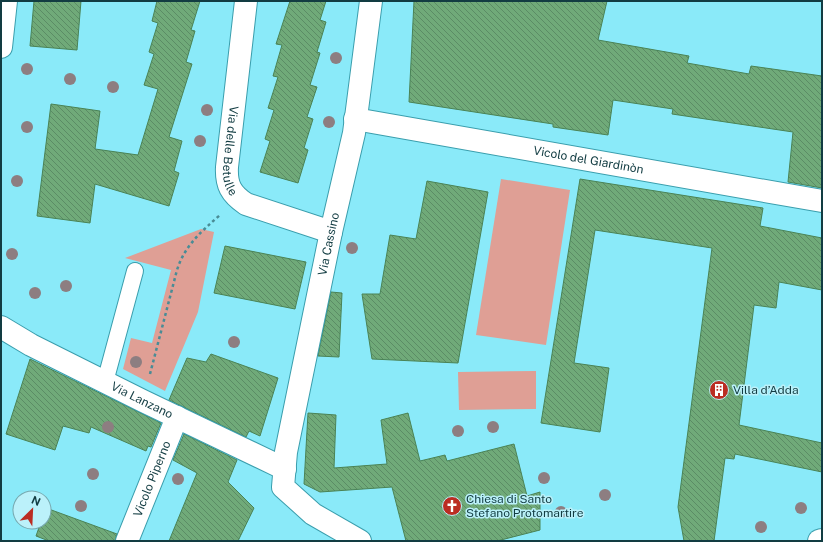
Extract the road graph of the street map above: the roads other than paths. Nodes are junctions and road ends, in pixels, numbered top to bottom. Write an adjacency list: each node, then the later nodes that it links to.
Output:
1 (6, 1): 4 (street)
2 (246, 1): 7 (street, Via delle Betulle)
3 (371, 1): 5 (street, Via Cassino)
4 (1, 47)
5 (355, 119): 6 (street, Vicolo del Giardinòn); 7 (street, Via Cassino)
6 (822, 201)
7 (331, 232): 12 (street, Via Cassino)
8 (135, 270): 10 (lane)
9 (1, 327): 10 (street, Via Lanzano)
10 (105, 382): 11 (street, Via Lanzano)
11 (177, 417): 12 (street, Via Lanzano); 14 (street, Vicolo Piperno)
12 (284, 478): 15 (street, Via Lanzano)
13 (822, 540): 16 (street)
14 (127, 541)
15 (360, 541)
16 (819, 541)

